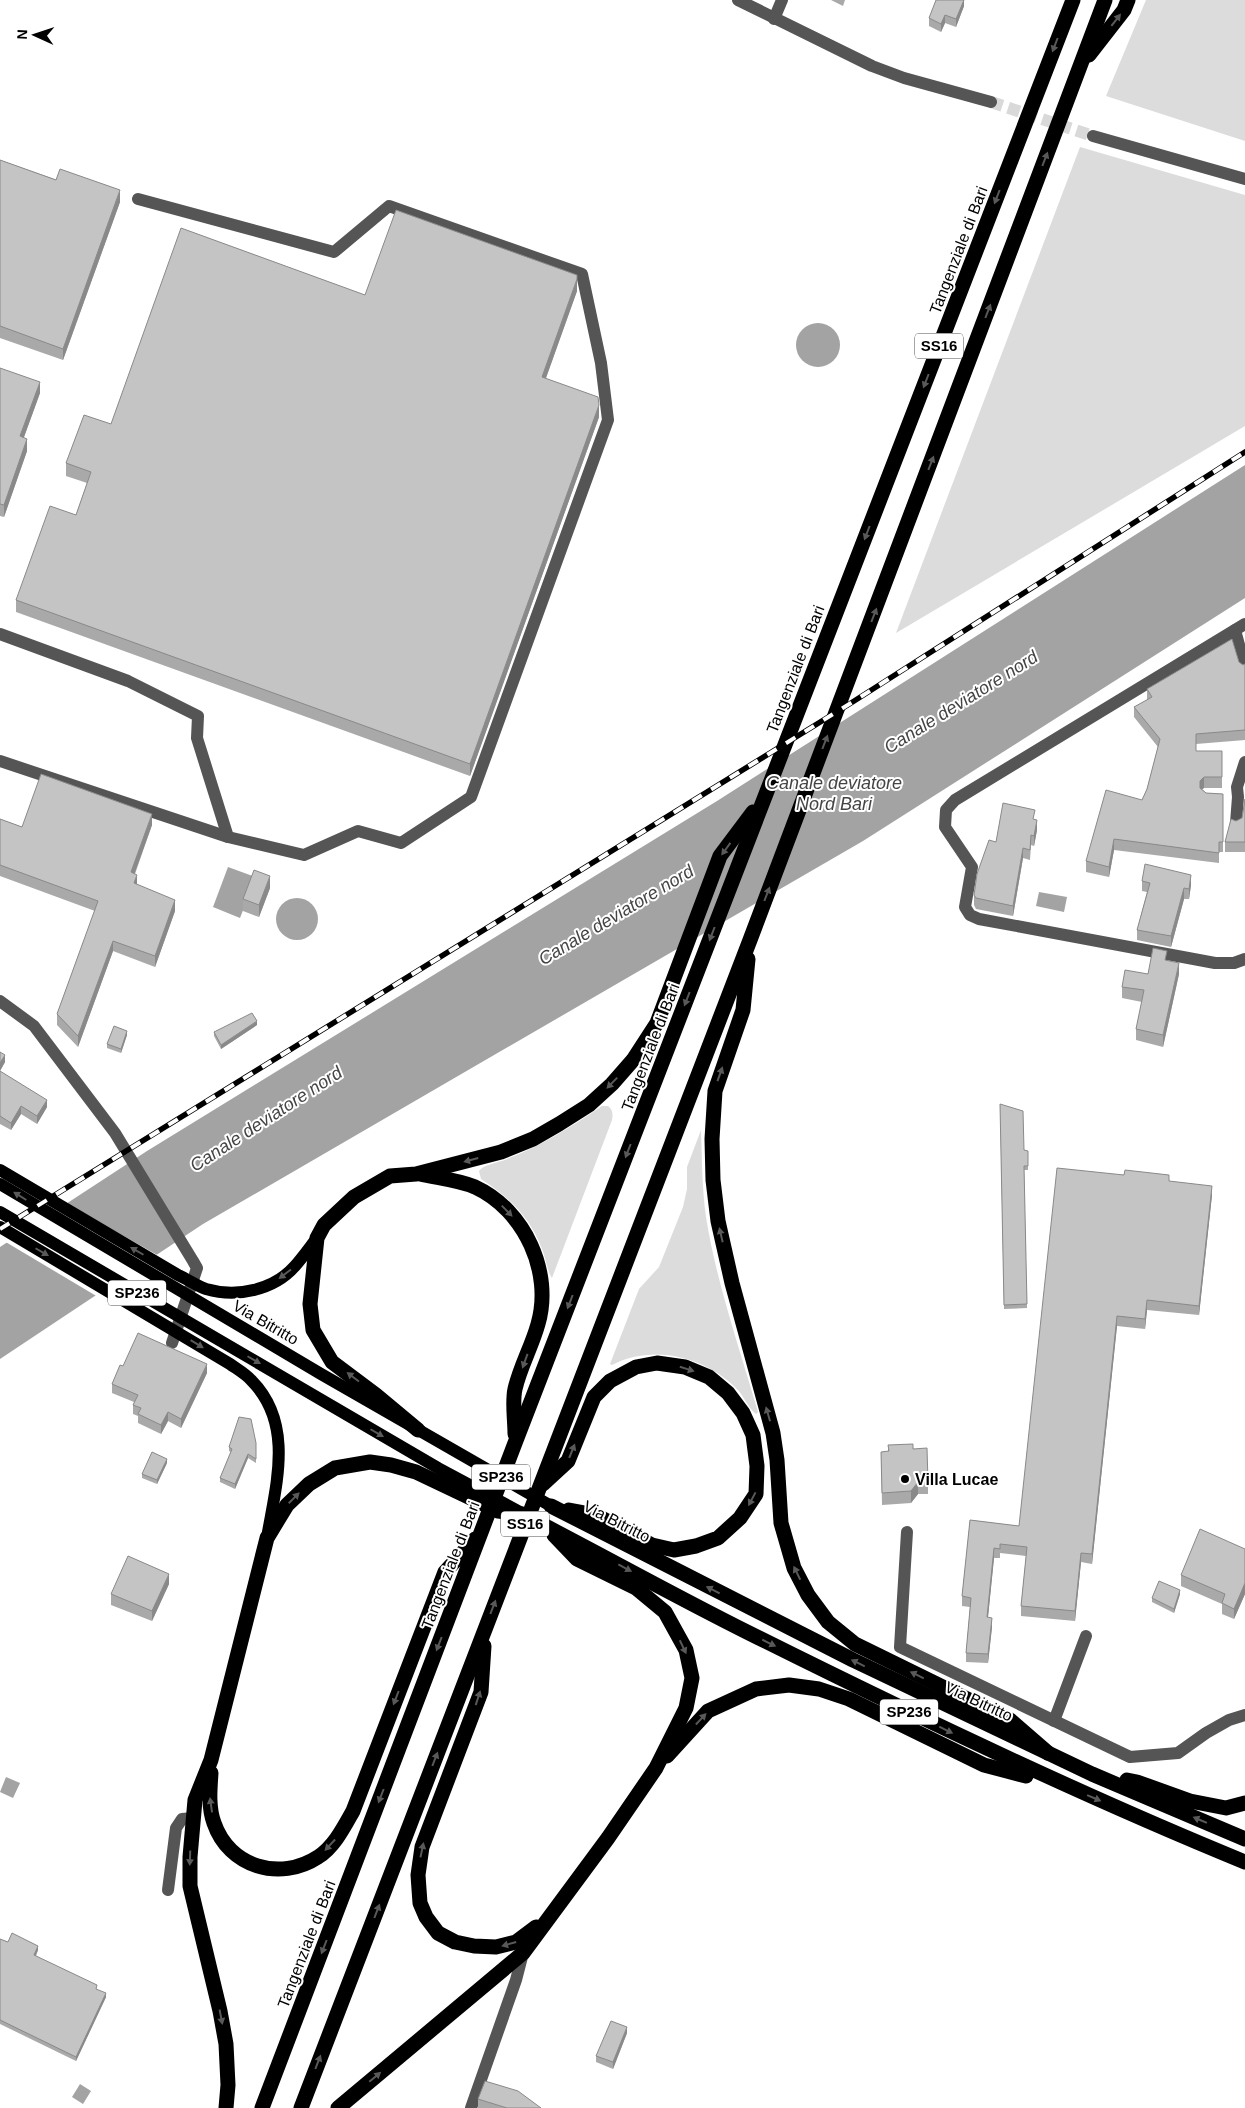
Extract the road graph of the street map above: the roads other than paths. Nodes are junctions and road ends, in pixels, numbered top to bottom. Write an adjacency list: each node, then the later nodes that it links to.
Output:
1 (738, 0): 6 (street)
2 (782, 0): 6 (street)
3 (1073, 0): 17 (highway, Tangenziale di Bari / SS16, one-way to 17)
4 (1105, 0): 7 (highway, SS16)
5 (1128, 0): 7 (highway, one-way to 5)
6 (774, 19): 8 (street)
7 (1080, 66): 22 (highway, SS16, one-way to 7)
8 (991, 102)
9 (1093, 136): 10 (street)
10 (1245, 180)
11 (138, 199): 21 (street)
12 (1240, 627): 14 (street); 23 (street)
13 (0, 634): 21 (street)
14 (1245, 667)
15 (0, 761): 21 (street)
16 (1245, 762): 19 (street)
17 (765, 796): 26 (highway, one-way to 26); 33 (highway, Tangenziale di Bari / SS16, one-way to 33)
18 (1223, 796): 19 (street)
19 (1242, 797): 20 (street)
20 (1236, 823)
21 (228, 837)
22 (750, 940): 35 (highway, SS16); 45 (highway, one-way to 22)
23 (1245, 959)
24 (0, 1001): 31 (street)
25 (0, 1170): 30 (main road, one-way to 25)
26 (416, 1174): 30 (highway); 33 (highway, one-way to 33)
27 (0, 1184): 32 (main road, Via Bitritto / SP236, one-way to 27)
28 (0, 1212): 34 (main road, SP236, one-way to 34)
29 (0, 1227): 40 (main road, one-way to 40)
30 (317, 1238): 32 (highway, one-way to 30)
31 (172, 1343)
32 (418, 1430): 36 (main road, Via Bitritto / SP236)
33 (515, 1443): 39 (highway, Tangenziale di Bari / SS16)
34 (435, 1474): 37 (highway, SP236); 40 (highway, one-way to 34)
35 (540, 1487): 36 (highway, one-way to 36); 41 (highway, SS16, one-way to 35)
36 (551, 1506): 45 (highway, Via Bitritto / SP236, one-way to 36)
37 (545, 1526): 47 (highway, one-way to 47); 49 (highway, SP236, one-way to 49)
38 (907, 1532): 44 (street, Via Bitritto)
39 (481, 1533): 46 (highway, one-way to 46); 58 (highway, Tangenziale di Bari / SS16, one-way to 58)
40 (267, 1538): 46 (highway)
41 (485, 1630): 55 (highway, one-way to 41); 59 (highway, SS16, one-way to 41)
42 (1086, 1636): 44 (street)
43 (1245, 1715): 44 (street, Via Bitritto)
44 (1054, 1721)
45 (1048, 1753): 48 (highway, Via Bitritto / SP236)
46 (211, 1760): 51 (highway)
47 (656, 1768): 49 (highway, one-way to 49); 55 (highway)
48 (1092, 1774): 50 (highway); 52 (highway, Via Bitritto / SP236, one-way to 48)
49 (1072, 1788): 53 (highway, SP236, one-way to 53)
50 (1245, 1802)
51 (193, 1818): 54 (street); 57 (highway, one-way to 57)
52 (1245, 1839)
53 (1245, 1862)
54 (168, 1890)
55 (549, 1917): 56 (highway)
56 (523, 1953): 60 (highway, one-way to 56); 61 (street)
57 (226, 2108)
58 (262, 2108)
59 (301, 2108)
60 (338, 2108)
61 (470, 2108)

